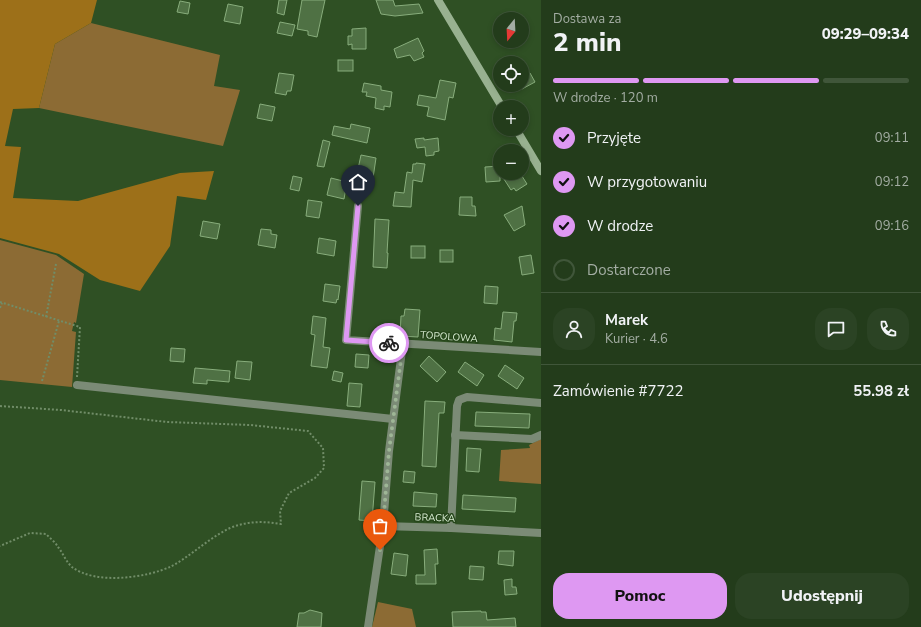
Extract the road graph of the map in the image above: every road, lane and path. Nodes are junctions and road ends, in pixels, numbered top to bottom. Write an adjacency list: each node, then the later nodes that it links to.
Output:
1 (438, 0): 2 (main road)
2 (498, 100)
3 (520, 136): 4 (main road)
4 (541, 171)
5 (358, 206): 11 (street, TOPOLOWA)
6 (56, 264): 9 (path)
7 (1, 303): 8 (path); 9 (path)
8 (0, 308)
9 (46, 317): 10 (path)
10 (59, 321): 13 (path); 14 (path)
11 (403, 344): 12 (street, TOPOLOWA); 17 (street)
12 (541, 352)
13 (42, 381)
14 (77, 385): 17 (street)
15 (541, 403): 18 (street)
16 (0, 406): 23 (path)
17 (393, 419): 20 (street)
18 (456, 435): 19 (street); 21 (street)
19 (541, 435)
20 (383, 526): 21 (street, BRACKA); 24 (street)
21 (451, 528): 22 (street, BRACKA)
22 (541, 534)
23 (0, 546)
24 (368, 627)

